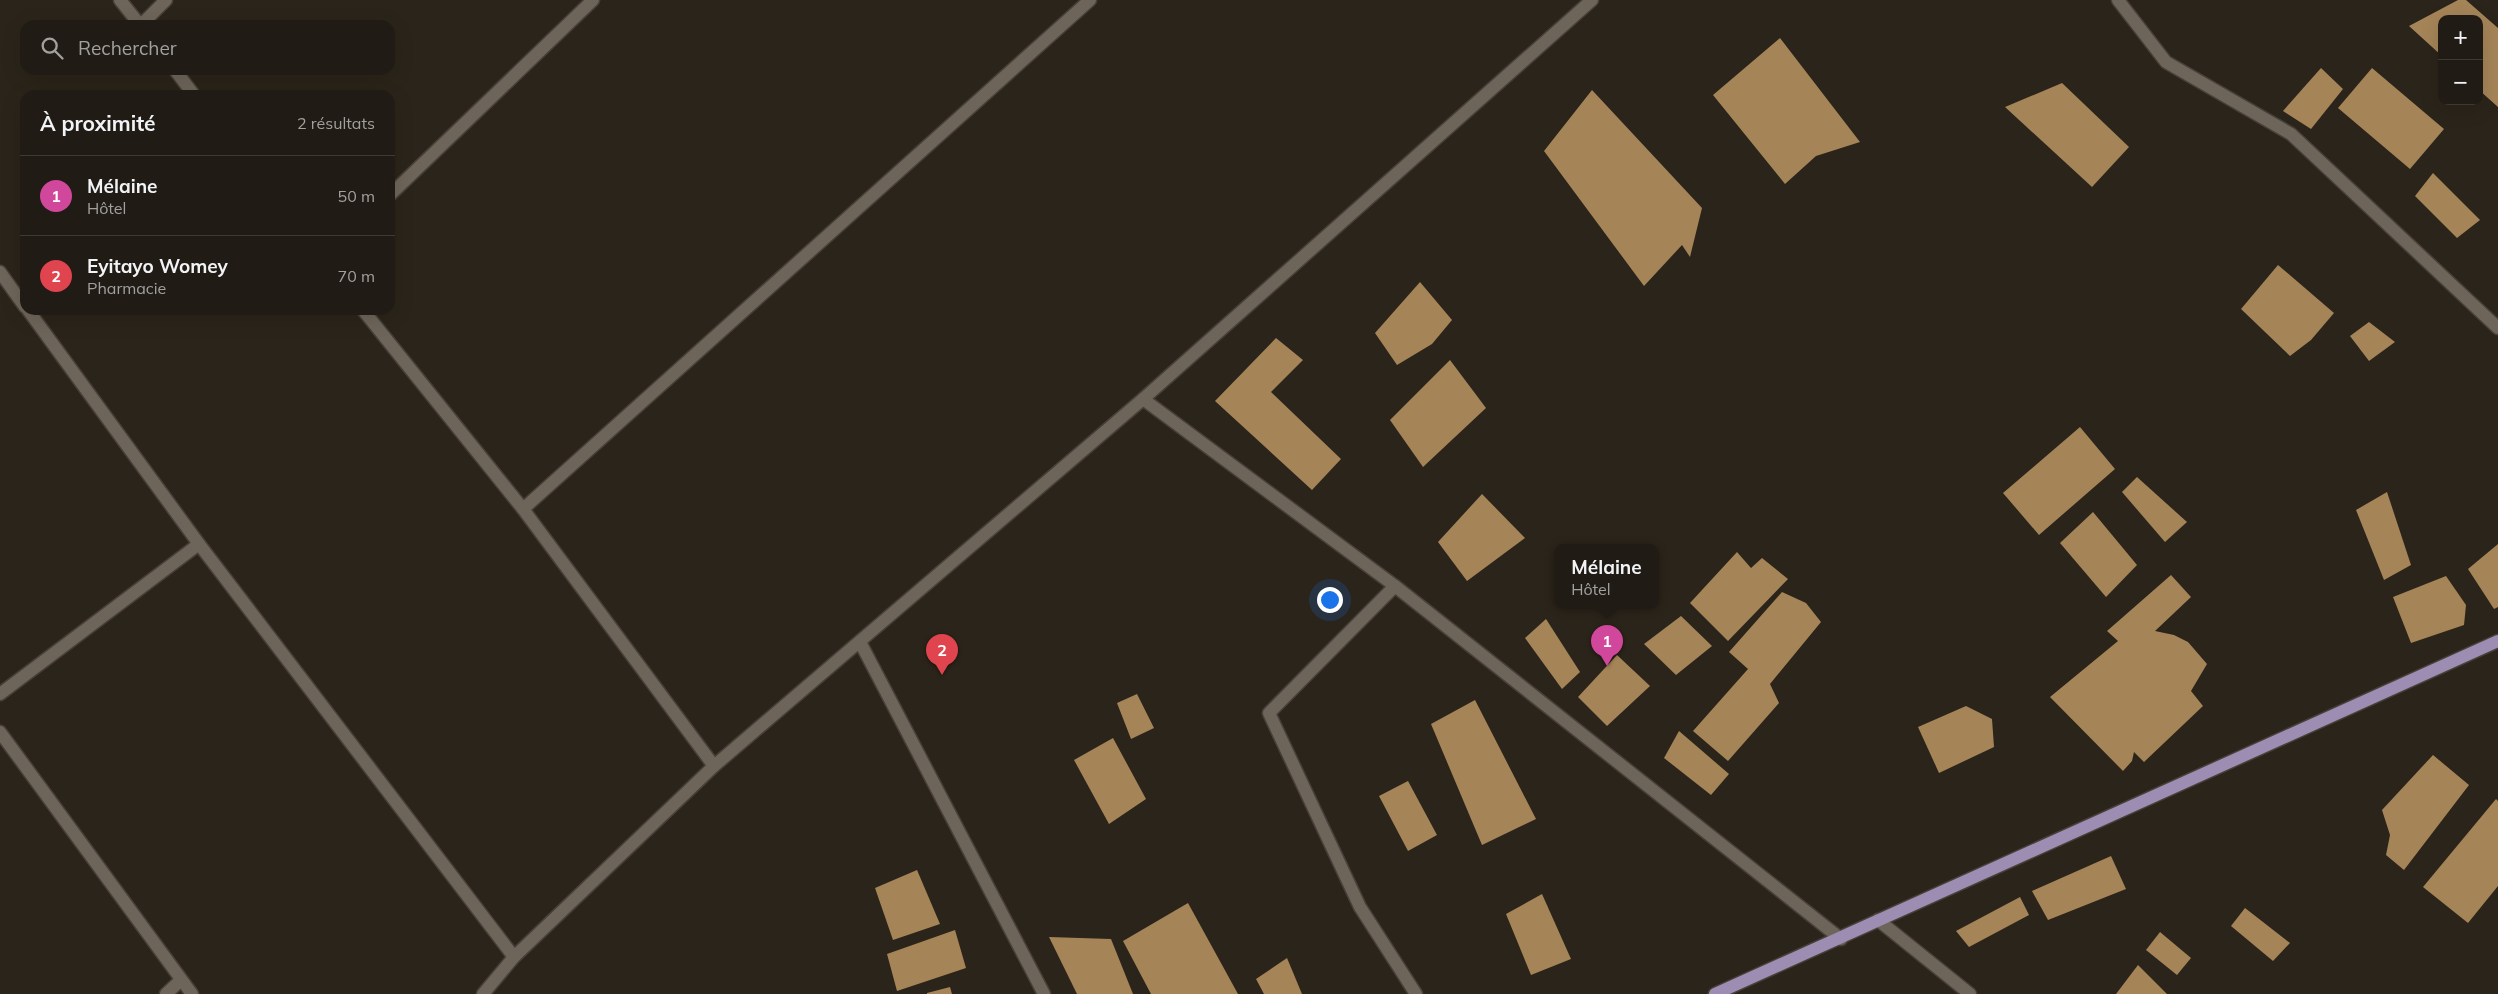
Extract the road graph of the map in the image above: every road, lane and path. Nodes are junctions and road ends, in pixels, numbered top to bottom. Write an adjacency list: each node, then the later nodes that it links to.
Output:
1 (120, 0): 7 (street)
2 (166, 0): 8 (street)
3 (593, 0): 11 (street)
4 (1090, 0): 18 (street)
5 (1592, 0): 17 (street)
6 (2118, 0): 16 (street)
7 (136, 20)
8 (145, 20)
9 (179, 75): 10 (street)
10 (190, 90)
11 (395, 190)
12 (0, 272): 13 (street)
13 (20, 299)
14 (32, 315): 19 (street)
15 (366, 315): 18 (street)
16 (2498, 328)
17 (1143, 399): 20 (street); 22 (street)
18 (522, 509): 25 (street)
19 (199, 544): 23 (street); 28 (street)
20 (1395, 586): 27 (street); 34 (street)
21 (2498, 641): 26 (main road)
22 (860, 642): 25 (street); 33 (street)
23 (0, 694)
24 (0, 732): 29 (street)
25 (714, 766): 28 (street)
26 (1878, 920): 27 (main road); 36 (street)
27 (1841, 939): 35 (main road)
28 (514, 957): 32 (street)
29 (182, 980): 30 (street); 31 (street)
30 (166, 994)
31 (192, 994)
32 (483, 994)
33 (1044, 994)
34 (1416, 994)
35 (1715, 994)
36 (1970, 994)

